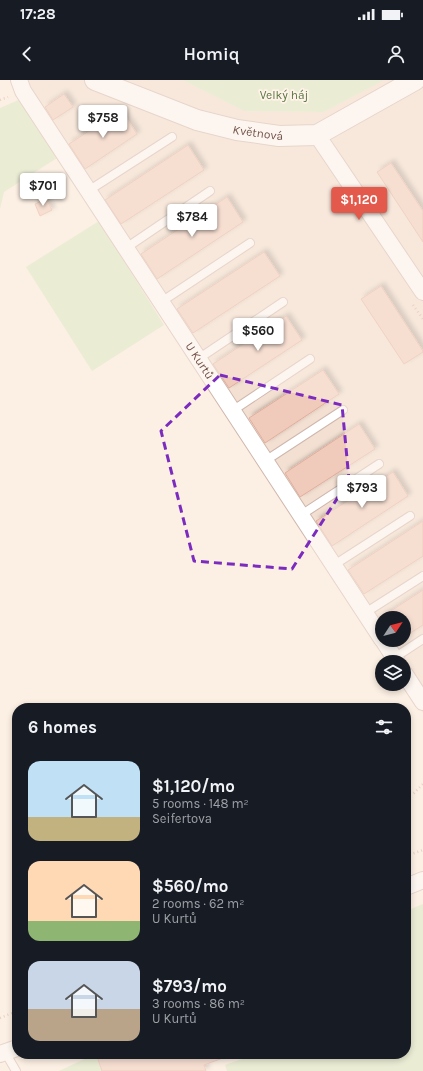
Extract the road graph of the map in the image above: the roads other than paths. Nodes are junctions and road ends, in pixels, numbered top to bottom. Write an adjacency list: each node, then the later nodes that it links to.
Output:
1 (19, 80): 6 (street, U Kurtů)
2 (95, 80): 4 (street, Květnová)
3 (415, 80): 4 (street, Květnová)
4 (317, 135): 10 (street)
5 (172, 137): 6 (lane)
6 (88, 191): 9 (street, U Kurtů)
7 (210, 191): 9 (lane)
8 (250, 243): 11 (lane)
9 (126, 248): 11 (street, U Kurtů)
10 (423, 292)
11 (161, 302): 13 (street, U Kurtů)
12 (282, 302): 13 (lane)
13 (198, 359): 16 (street, U Kurtů)
14 (310, 359): 16 (lane)
15 (343, 410): 17 (lane)
16 (232, 411): 17 (street, U Kurtů)
17 (265, 461): 19 (street, U Kurtů)
18 (379, 464): 19 (lane)
19 (301, 515): 21 (street, U Kurtů)
20 (410, 516): 21 (lane)
21 (334, 565): 23 (street, U Kurtů)
22 (423, 576): 23 (lane)
23 (365, 613): 24 (street, U Kurtů)
24 (375, 629)
25 (423, 639): 26 (lane)
26 (402, 655)
27 (411, 684): 28 (street)
28 (423, 702)
29 (423, 880): 30 (street)
30 (411, 885)
31 (7, 1051): 32 (lane)
32 (16, 1071)

